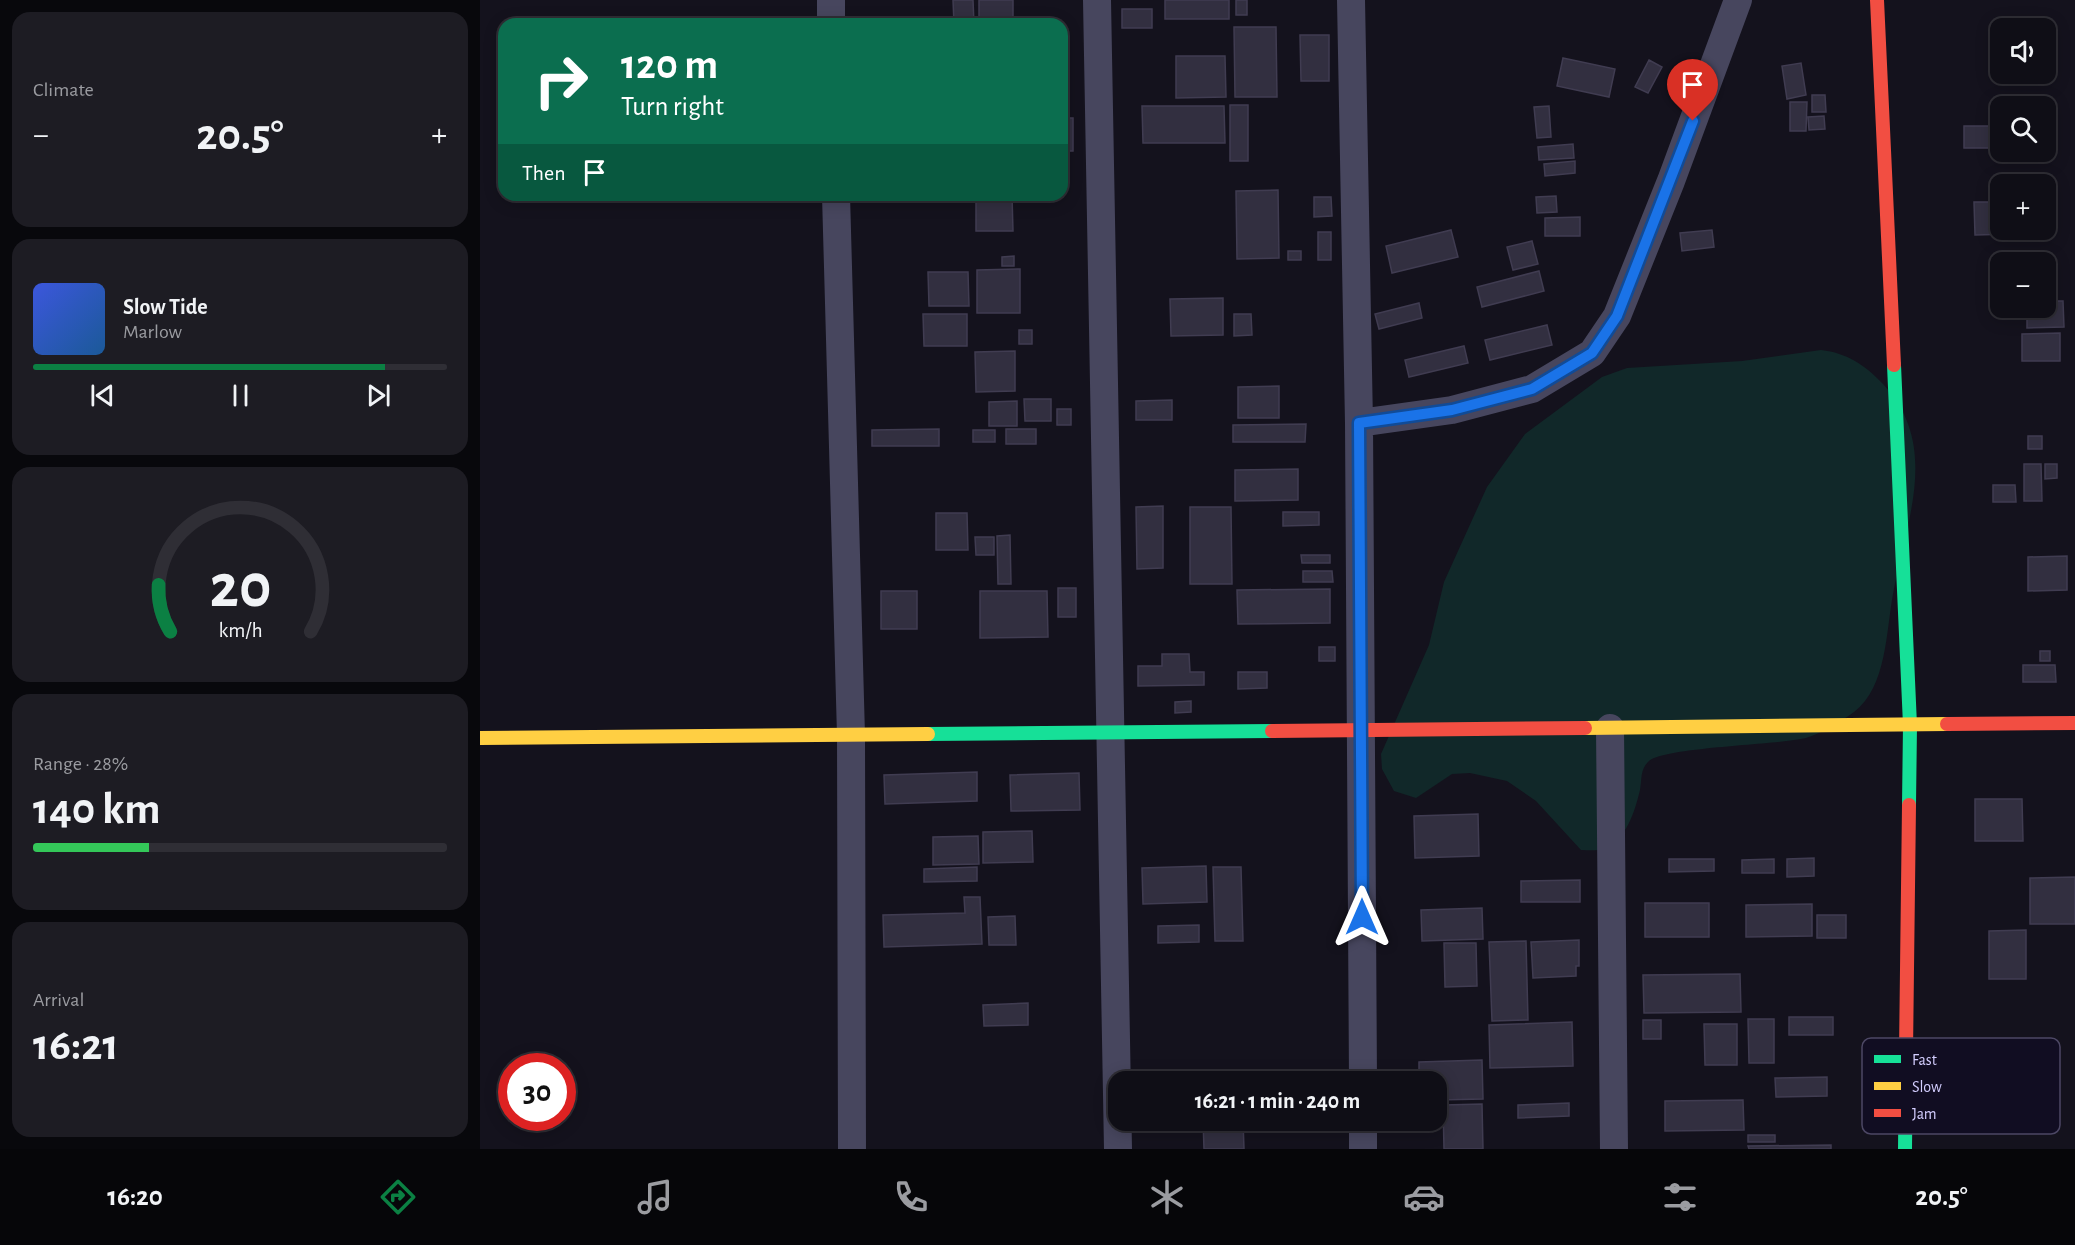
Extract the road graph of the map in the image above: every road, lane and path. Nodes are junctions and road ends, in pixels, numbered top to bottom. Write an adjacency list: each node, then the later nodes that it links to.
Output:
1 (831, 0): 6 (street)
2 (1097, 0): 13 (street)
3 (1351, 0): 8 (street)
4 (1738, 0): 8 (street)
5 (1877, 0): 10 (street)
6 (831, 18)
7 (836, 201): 14 (street)
8 (1359, 423): 12 (street)
9 (2075, 723): 10 (street)
10 (1910, 725): 11 (street); 16 (street)
11 (1610, 728): 12 (street); 23 (street)
12 (1361, 730): 13 (street); 17 (street)
13 (1109, 733): 14 (street); 21 (street)
14 (851, 735): 15 (street); 20 (street)
15 (480, 738)
16 (1906, 1038)
17 (1363, 1071)
18 (1363, 1131): 22 (street)
19 (1905, 1134): 24 (street)
20 (852, 1149)
21 (1118, 1149)
22 (1363, 1149)
23 (1614, 1149)
24 (1905, 1149)

